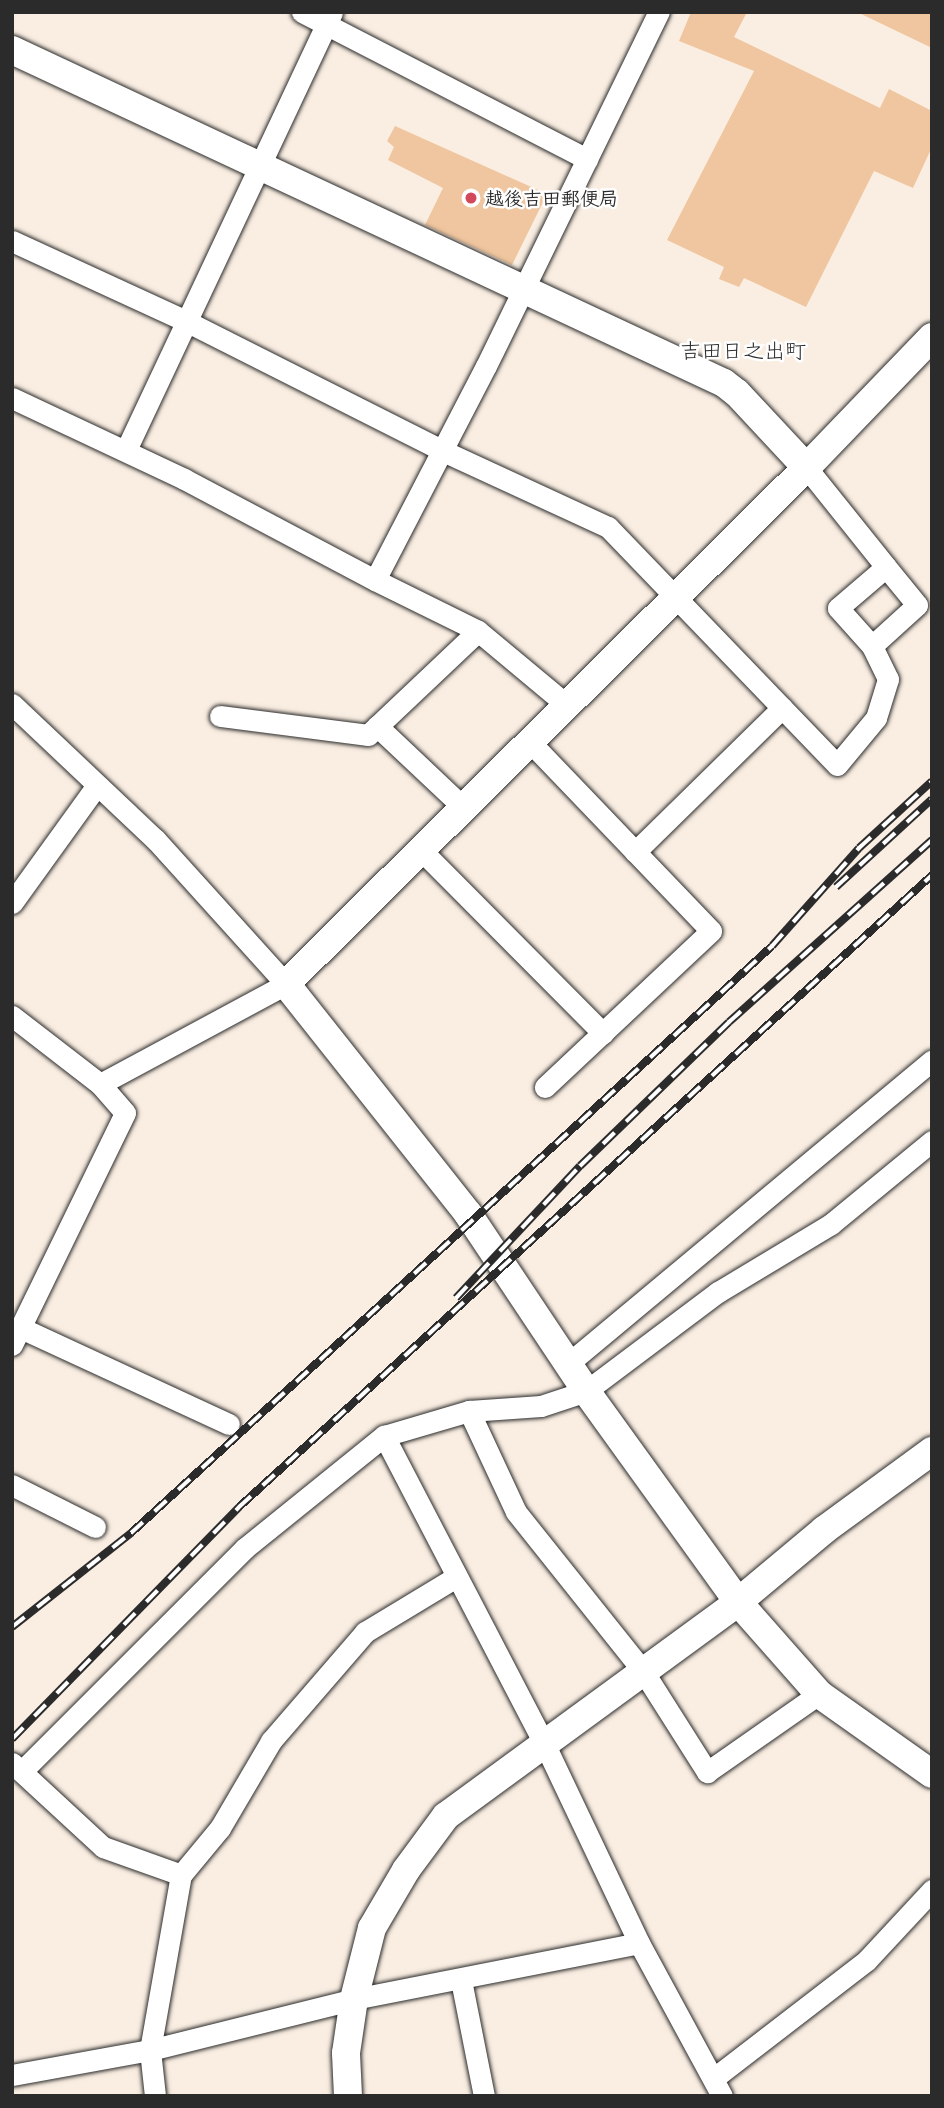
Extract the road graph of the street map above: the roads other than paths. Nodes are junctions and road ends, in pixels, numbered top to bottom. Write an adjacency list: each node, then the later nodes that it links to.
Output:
1 (302, 12): 3 (street)
2 (659, 12): 5 (street)
3 (329, 18): 5 (street); 6 (street)
4 (12, 50): 6 (street)
5 (587, 159): 8 (street)
6 (257, 166): 8 (street); 9 (street)
7 (12, 241): 9 (street)
8 (523, 289): 13 (street); 14 (street)
9 (186, 321): 12 (street); 13 (street)
10 (930, 342): 14 (street)
11 (12, 398): 12 (street)
12 (126, 450): 16 (street)
13 (441, 450): 16 (street); 17 (street)
14 (806, 467): 15 (street); 17 (street)
15 (886, 567): 19 (street); 19 (street)
16 (375, 580): 18 (street)
17 (676, 598): 21 (street); 22 (street)
18 (478, 631): 21 (street); 24 (street)
19 (872, 646): 22 (street)
20 (12, 705): 26 (street)
21 (568, 706): 25 (street)
22 (782, 708): 29 (street)
23 (220, 716): 24 (street)
24 (377, 726): 27 (street)
25 (531, 743): 27 (street); 29 (street)
26 (97, 785): 30 (street); 31 (street)
27 (464, 808): 28 (street)
28 (422, 851): 31 (street); 33 (street)
29 (635, 852): 33 (street)
30 (12, 903)
31 (286, 984): 35 (street); 39 (street)
32 (12, 1016): 35 (street)
33 (603, 1033): 36 (street)
34 (932, 1060): 39 (street)
35 (100, 1084): 38 (street)
36 (545, 1087)
37 (932, 1142): 40 (street)
38 (16, 1336): 42 (street)
39 (570, 1362): 40 (street)
40 (586, 1391): 41 (street); 48 (street)
41 (469, 1412): 43 (street); 49 (street)
42 (229, 1424)
43 (384, 1436): 47 (street); 52 (street)
44 (932, 1451): 48 (street)
45 (12, 1485): 46 (street)
46 (95, 1527)
47 (456, 1577): 51 (street); 54 (street)
48 (738, 1602): 49 (street); 50 (street)
49 (643, 1671): 50 (street); 51 (street)
50 (819, 1693): 53 (street)
51 (545, 1745): 56 (street); 58 (street)
52 (17, 1766): 54 (street)
53 (932, 1774)
54 (181, 1875): 59 (street)
55 (932, 1890): 61 (street)
56 (639, 1943): 57 (street); 61 (street)
57 (461, 1980): 58 (street); 64 (street)
58 (354, 1999): 59 (street); 63 (street)
59 (150, 2050): 60 (street); 62 (street)
60 (12, 2075)
61 (718, 2087)
62 (155, 2096)
63 (348, 2096)
64 (484, 2096)

